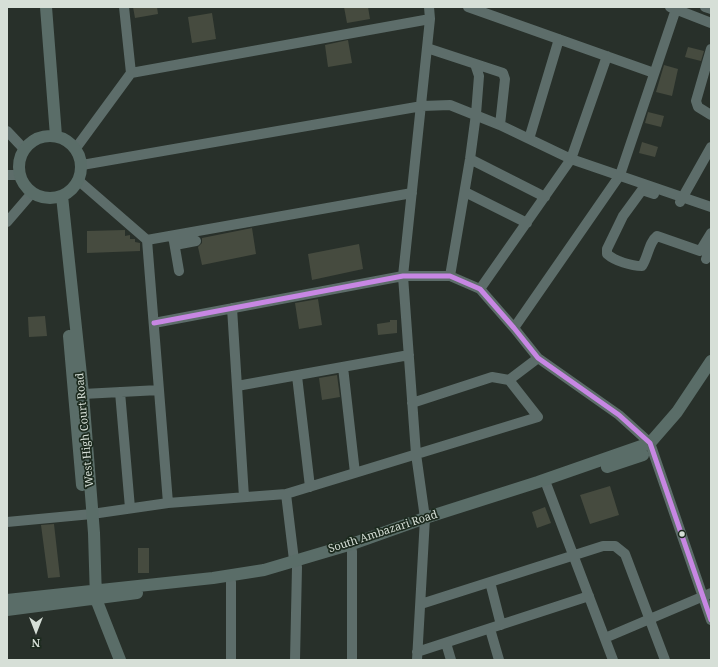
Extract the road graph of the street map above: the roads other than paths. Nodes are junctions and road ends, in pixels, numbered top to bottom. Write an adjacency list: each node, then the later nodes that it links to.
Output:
1 (39, 7): 23 (main road)
2 (46, 7): 23 (main road)
3 (124, 7): 16 (street)
4 (429, 7): 9 (street)
5 (468, 7): 11 (street)
6 (705, 7): 8 (street)
7 (673, 8): 10 (street); 17 (street)
8 (711, 9)
9 (430, 19): 12 (street); 16 (street)
10 (711, 23)
11 (559, 39): 14 (street); 24 (street)
12 (428, 48): 15 (street); 18 (street)
13 (711, 48): 20 (street)
14 (607, 56): 17 (street); 28 (street)
15 (475, 64): 19 (street); 21 (street)
16 (131, 73): 25 (street)
17 (654, 73): 32 (street)
18 (422, 106): 19 (street); 29 (street); 37 (street)
19 (476, 114): 21 (street); 27 (street)
20 (711, 114)
21 (500, 125): 24 (street)
22 (7, 131): 26 (street)
23 (53, 136): 25 (main road); 26 (main road)
24 (529, 139): 28 (street)
25 (76, 148): 29 (main road)
26 (24, 149): 31 (main road)
27 (470, 159): 35 (street); 39 (street)
28 (571, 159): 32 (street); 39 (street)
29 (82, 165): 33 (main road)
30 (7, 175): 31 (street)
31 (20, 175): 36 (main road)
32 (620, 176): 34 (street); 57 (street)
33 (79, 181): 38 (main road); 46 (street)
34 (648, 189): 40 (street); 45 (street)
35 (465, 192): 44 (street); 53 (street)
36 (32, 193): 38 (main road); 43 (street)
37 (412, 193): 47 (street); 52 (street)
38 (59, 197): 68 (main road, West High Court Road); 79 (main road)
39 (544, 197): 44 (street)
40 (681, 199): 41 (street); 42 (street)
41 (711, 207)
42 (711, 211)
43 (7, 222)
44 (527, 223): 54 (street)
45 (711, 233)
46 (147, 240): 47 (street); 56 (street)
47 (174, 240): 48 (street); 51 (street)
48 (196, 242)
49 (711, 248): 50 (street)
50 (706, 259)
51 (179, 271)
52 (403, 276): 53 (street); 55 (street); 58 (street)
53 (450, 276): 54 (street)
54 (480, 289): 57 (street)
55 (232, 308): 56 (street); 65 (street)
56 (154, 323): 66 (street)
57 (514, 328): 59 (street)
58 (409, 355): 61 (street); 69 (street)
59 (538, 358): 64 (street); 70 (street)
60 (711, 361): 70 (main road, South Ambazari Road)
61 (343, 367): 63 (street); 72 (street)
62 (711, 374): 70 (main road)
63 (297, 376): 65 (street); 74 (street)
64 (509, 380): 69 (street); 71 (street)
65 (237, 386): 76 (street)
66 (159, 390): 67 (street); 77 (street)
67 (120, 392): 68 (street); 78 (street)
68 (83, 394): 79 (main road, West High Court Road)
69 (412, 403): 71 (street)
70 (652, 447): 73 (main road, South Ambazari Road); 81 (main road, South Ambazari Road); 87 (street)
71 (416, 454): 72 (street); 81 (street)
72 (356, 473): 74 (street)
73 (547, 486): 81 (main road, South Ambazari Road); 83 (street)
74 (310, 487): 75 (street)
75 (286, 494): 76 (street); 84 (street)
76 (244, 497): 77 (street)
77 (168, 503): 78 (street)
78 (130, 508): 79 (street)
79 (89, 514): 80 (street); 88 (main road)
80 (7, 522)
81 (425, 522): 82 (main road, South Ambazari Road); 84 (main road, South Ambazari Road); 91 (street)
82 (352, 551): 84 (main road, South Ambazari Road); 104 (street)
83 (574, 556): 86 (street); 89 (street); 93 (street)
84 (296, 564): 85 (main road, South Ambazari Road); 88 (main road, South Ambazari Road); 103 (street)
85 (231, 582): 88 (main road, South Ambazari Road); 102 (street)
86 (490, 582): 91 (street); 95 (street)
87 (706, 594): 93 (street); 94 (street)
88 (91, 595): 90 (main road, South Ambazari Road); 92 (main road, South Ambazari Road); 100 (main road); 101 (main road)
89 (589, 596): 95 (street); 97 (street)
90 (7, 600)
91 (421, 604): 99 (street)
92 (7, 610)
93 (649, 619): 97 (street); 108 (street)
94 (711, 620)
95 (501, 625): 96 (street)
96 (490, 629): 98 (street); 106 (street)
97 (605, 638): 107 (street)
98 (446, 643): 99 (street); 105 (street)
99 (417, 656)
100 (114, 660)
101 (120, 660)
102 (231, 660)
103 (295, 660)
104 (352, 660)
105 (451, 660)
106 (499, 660)
107 (613, 660)
108 (665, 660)

